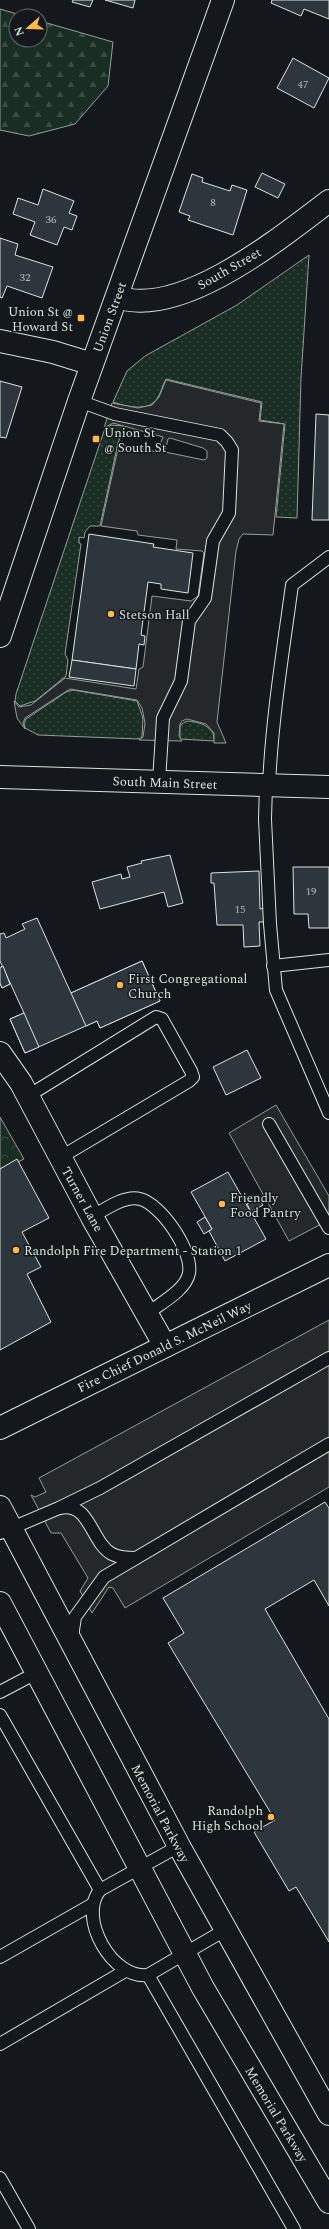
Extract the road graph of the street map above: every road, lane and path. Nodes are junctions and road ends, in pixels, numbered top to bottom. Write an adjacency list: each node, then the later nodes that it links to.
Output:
1 (223, 0): 3 (street, Union Street)
2 (329, 201): 3 (street, South Street)
3 (117, 298): 5 (street, Union Street)
4 (0, 341): 5 (street)
5 (92, 364): 6 (street, Union Street)
6 (79, 401): 8 (street, Union Street); 10 (lane)
7 (329, 557): 11 (lane)
8 (0, 636)
9 (0, 777): 10 (street, South Main Street)
10 (159, 781): 11 (street, South Main Street)
11 (268, 785): 12 (street, South Main Street); 14 (lane)
12 (329, 787)
13 (329, 960): 14 (lane)
14 (273, 966): 17 (lane)
15 (0, 1053): 16 (street, Turner Lane)
16 (28, 1096): 19 (street, Turner Lane); 19 (lane)
17 (329, 1113)
18 (269, 1124): 21 (lane)
19 (61, 1157): 20 (street, Turner Lane)
20 (92, 1217): 23 (street, Turner Lane); 23 (lane)
21 (329, 1228)
22 (329, 1265): 24 (street, Fire Chief Donald S. McNeil Way)
23 (148, 1313): 24 (street, Turner Lane)
24 (165, 1346): 26 (street, Fire Chief Donald S. McNeil Way)
25 (329, 1358): 29 (lane)
26 (0, 1428)
27 (329, 1444): 31 (lane)
28 (0, 1507): 30 (street, Memorial Parkway)
29 (59, 1508): 30 (lane); 31 (lane)
30 (5, 1530): 33 (street, Memorial Parkway)
31 (136, 1558): 33 (lane)
32 (0, 1603): 34 (street, Memorial Parkway)
33 (72, 1644): 37 (street, Memorial Parkway)
34 (36, 1673): 35 (lane); 38 (street, Memorial Parkway)
35 (0, 1692)
36 (0, 1715): 39 (lane)
37 (179, 1846): 38 (lane); 41 (street, Memorial Parkway)
38 (139, 1868): 39 (lane); 42 (street, Memorial Parkway)
39 (100, 1890): 40 (lane)
40 (93, 1904): 43 (lane); 44 (lane)
41 (226, 1930): 42 (lane); 47 (street, Memorial Parkway)
42 (184, 1954): 45 (lane); 49 (street, Memorial Parkway)
43 (0, 1957)
44 (126, 1971): 45 (lane); 46 (lane)
45 (148, 1975): 51 (lane)
46 (0, 2044)
47 (329, 2114)
48 (0, 2178): 50 (lane)
49 (329, 2202)
50 (29, 2229)
51 (294, 2229)

